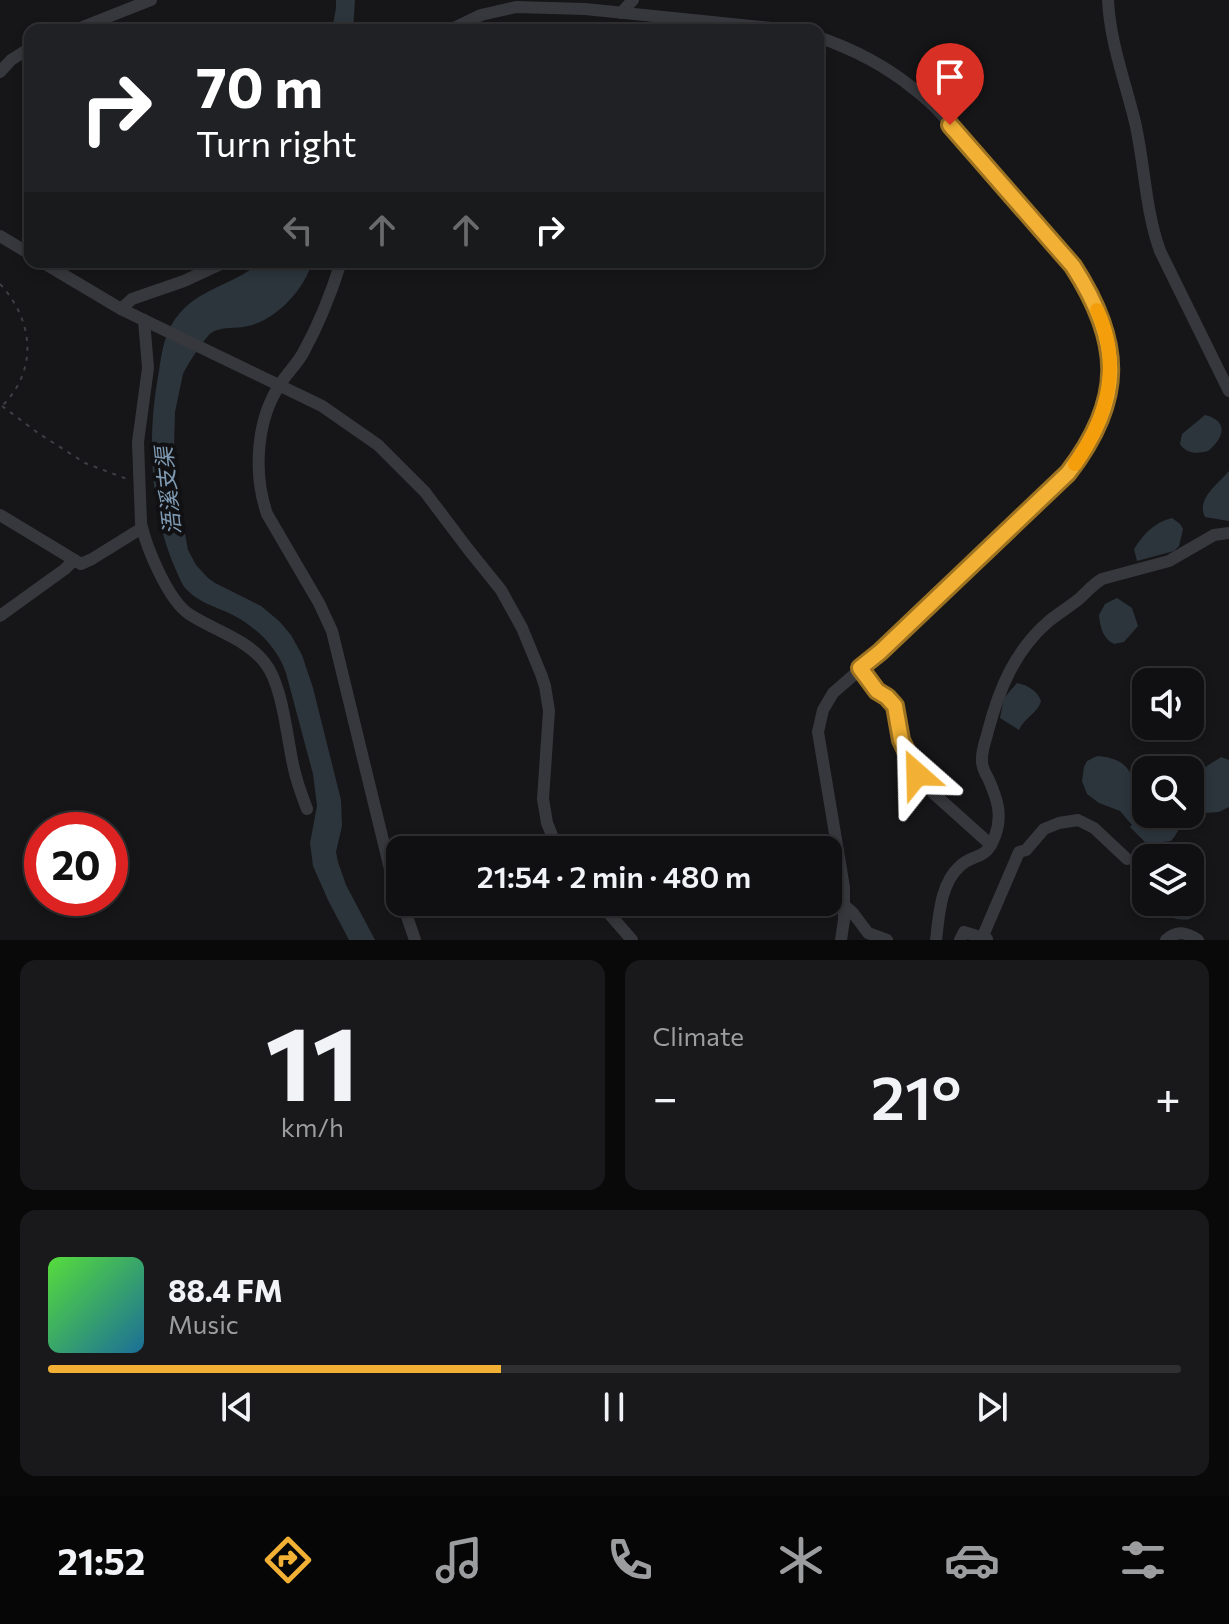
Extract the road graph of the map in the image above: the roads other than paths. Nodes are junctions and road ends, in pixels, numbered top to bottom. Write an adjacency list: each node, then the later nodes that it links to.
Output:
1 (151, 0): 5 (street)
2 (633, 0): 4 (street)
3 (1108, 0): 19 (street)
4 (621, 13): 6 (street); 7 (street)
5 (90, 24)
6 (462, 24)
7 (730, 24)
8 (824, 39): 25 (street)
9 (24, 52): 10 (street)
10 (0, 72)
11 (0, 236): 12 (street)
12 (24, 250)
13 (52, 268): 16 (street)
14 (212, 268): 16 (street)
15 (339, 268): 18 (street)
16 (121, 309): 17 (street)
17 (146, 321): 18 (street); 21 (street)
18 (279, 384): 27 (street); 29 (street)
19 (1229, 391)
20 (0, 515): 23 (street)
21 (142, 528): 23 (street); 26 (street)
22 (1229, 533): 28 (street)
23 (74, 560): 24 (street)
24 (0, 616)
25 (860, 668): 28 (street); 31 (street)
26 (307, 809)
27 (552, 836)
28 (991, 845): 39 (street)
29 (386, 853)
30 (1127, 859): 34 (street)
31 (844, 905): 37 (street); 38 (street)
32 (407, 916): 35 (street)
33 (611, 916): 36 (street)
34 (986, 939): 40 (street)
35 (415, 940)
36 (632, 940)
37 (841, 940)
38 (887, 940)
39 (936, 940)
40 (960, 940)
41 (1166, 940): 42 (street)
42 (1198, 940)

